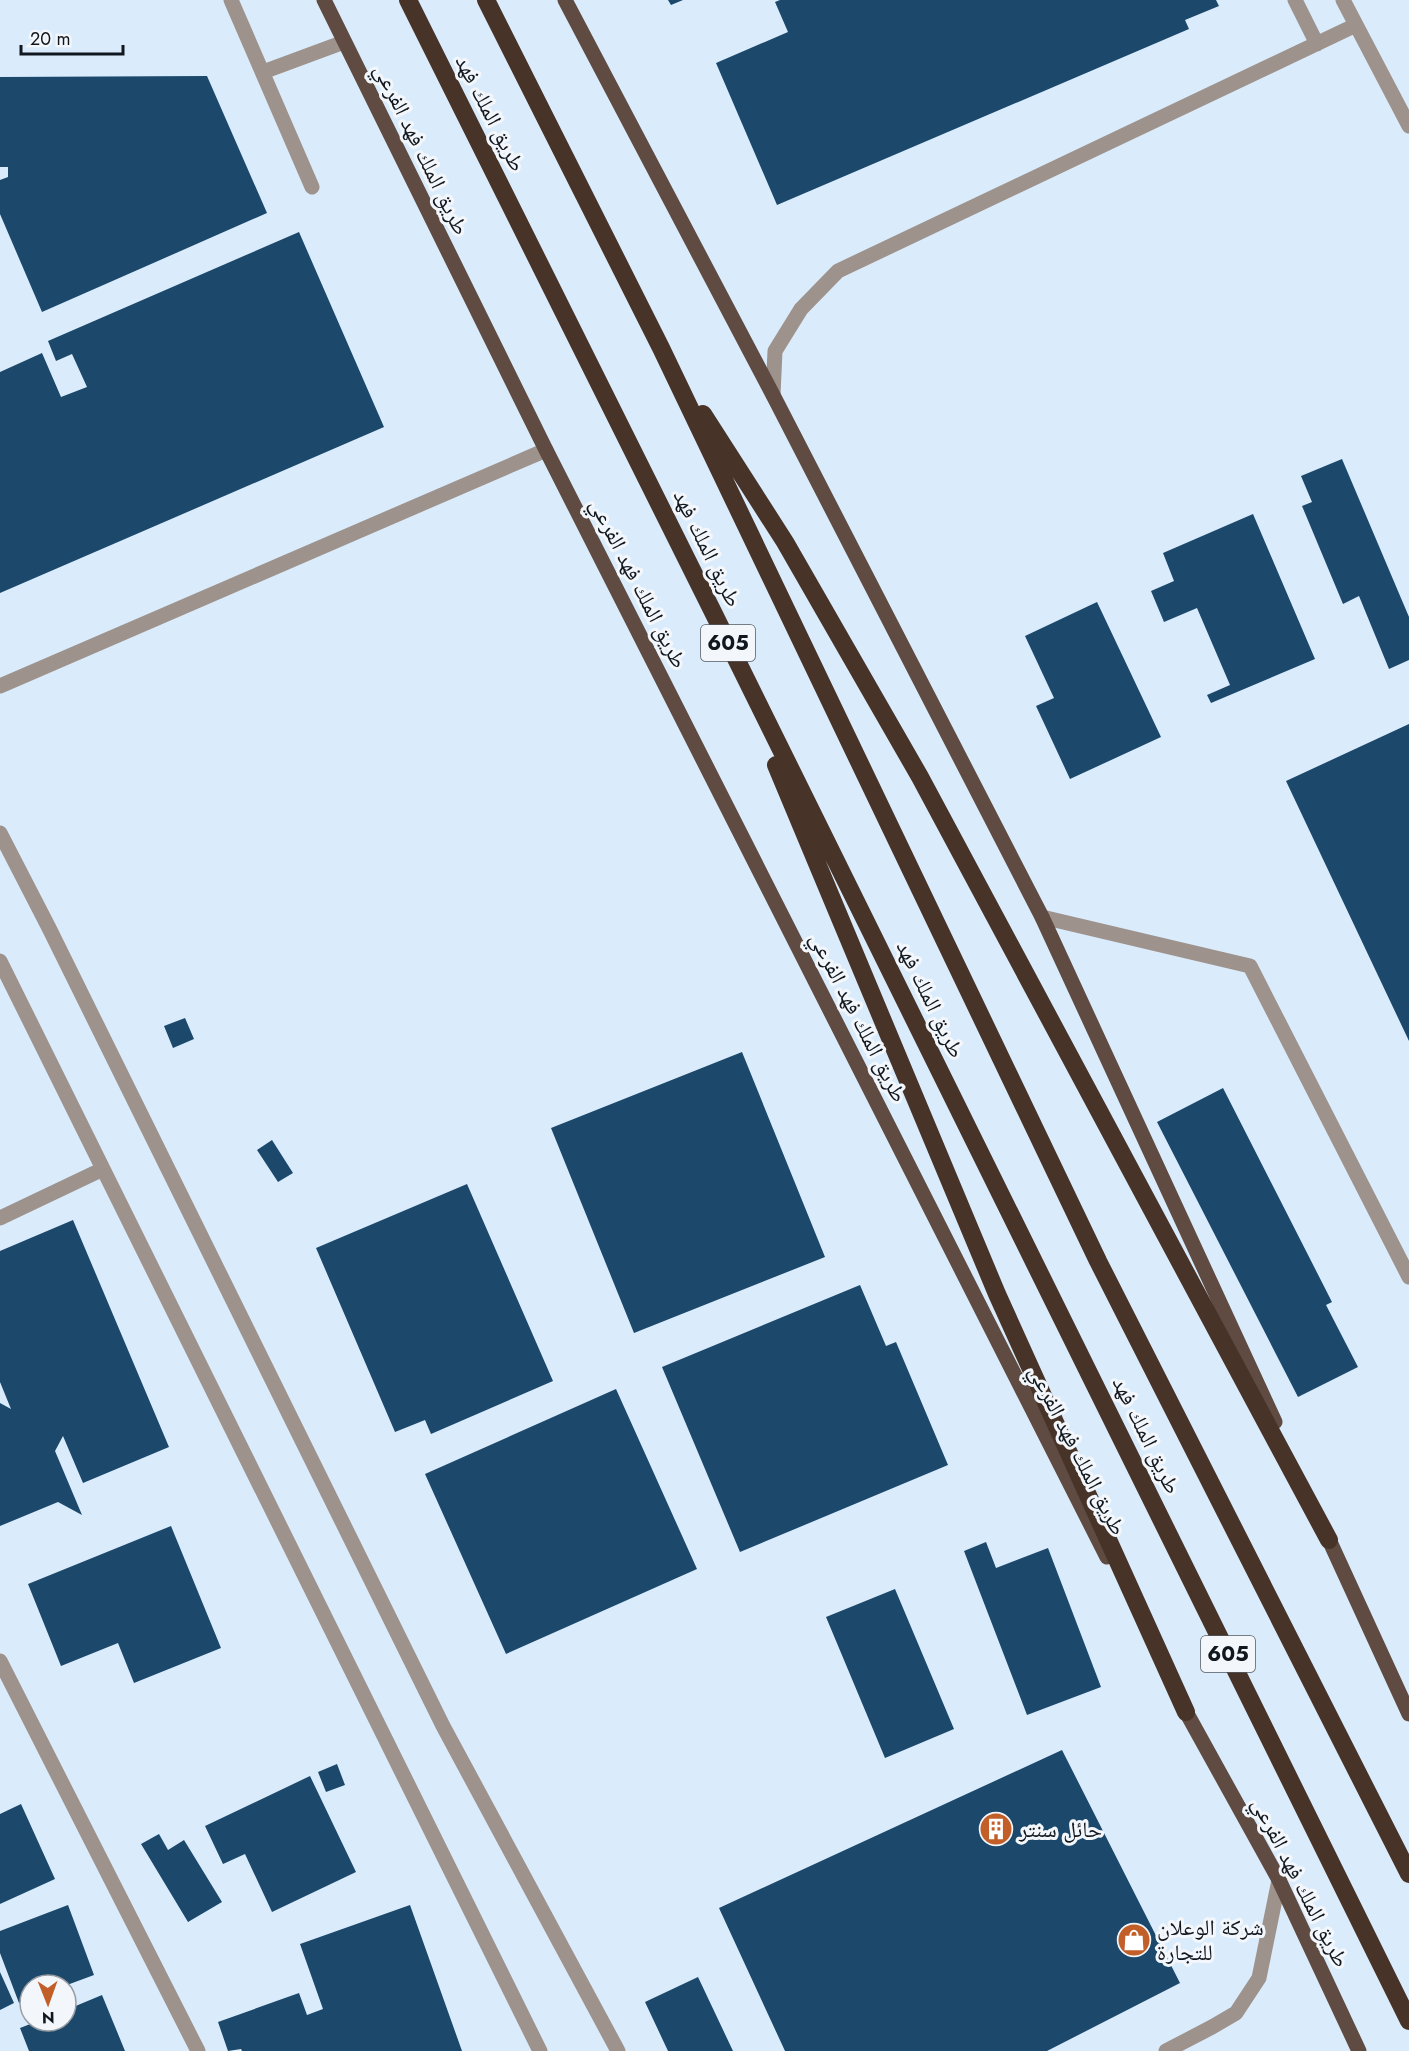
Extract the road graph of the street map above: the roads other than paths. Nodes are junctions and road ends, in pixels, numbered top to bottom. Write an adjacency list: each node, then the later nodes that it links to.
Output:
1 (231, 0): 11 (street)
2 (324, 0): 9 (main road, طريق الملك فهد الفرعي)
3 (408, 0): 17 (highway, طريق الملك فهد / 605)
4 (486, 0): 14 (highway, طريق الملك فهد / 605)
5 (565, 0): 15 (main road)
6 (1295, 0): 10 (street)
7 (1343, 0): 8 (street)
8 (1356, 25): 10 (street); 12 (street)
9 (344, 42): 11 (street); 16 (main road, طريق الملك فهد الفرعي)
10 (1317, 44): 15 (street)
11 (263, 72): 13 (street)
12 (1409, 126)
13 (312, 187)
14 (661, 348): 25 (highway); 29 (highway, طريق الملك فهد / 605)
15 (773, 394): 20 (main road)
16 (546, 450): 18 (street); 27 (main road, طريق الملك فهد الفرعي)
17 (711, 608): 27 (highway); 31 (highway, طريق الملك فهد / 605)
18 (0, 686)
19 (0, 833): 34 (street)
20 (1042, 916): 24 (street); 25 (main road)
21 (0, 962): 22 (street)
22 (103, 1169): 23 (street); 32 (street)
23 (0, 1218)
24 (1409, 1277)
25 (1329, 1540): 28 (main road)
26 (0, 1661): 33 (street)
27 (1186, 1712): 30 (main road, طريق الملك فهد الفرعي)
28 (1409, 1714)
29 (1409, 1874)
30 (1279, 1880): 35 (street); 36 (main road, طريق الملك فهد الفرعي)
31 (1409, 2021)
32 (534, 2049)
33 (198, 2051)
34 (618, 2051)
35 (1166, 2051)
36 (1359, 2051)

